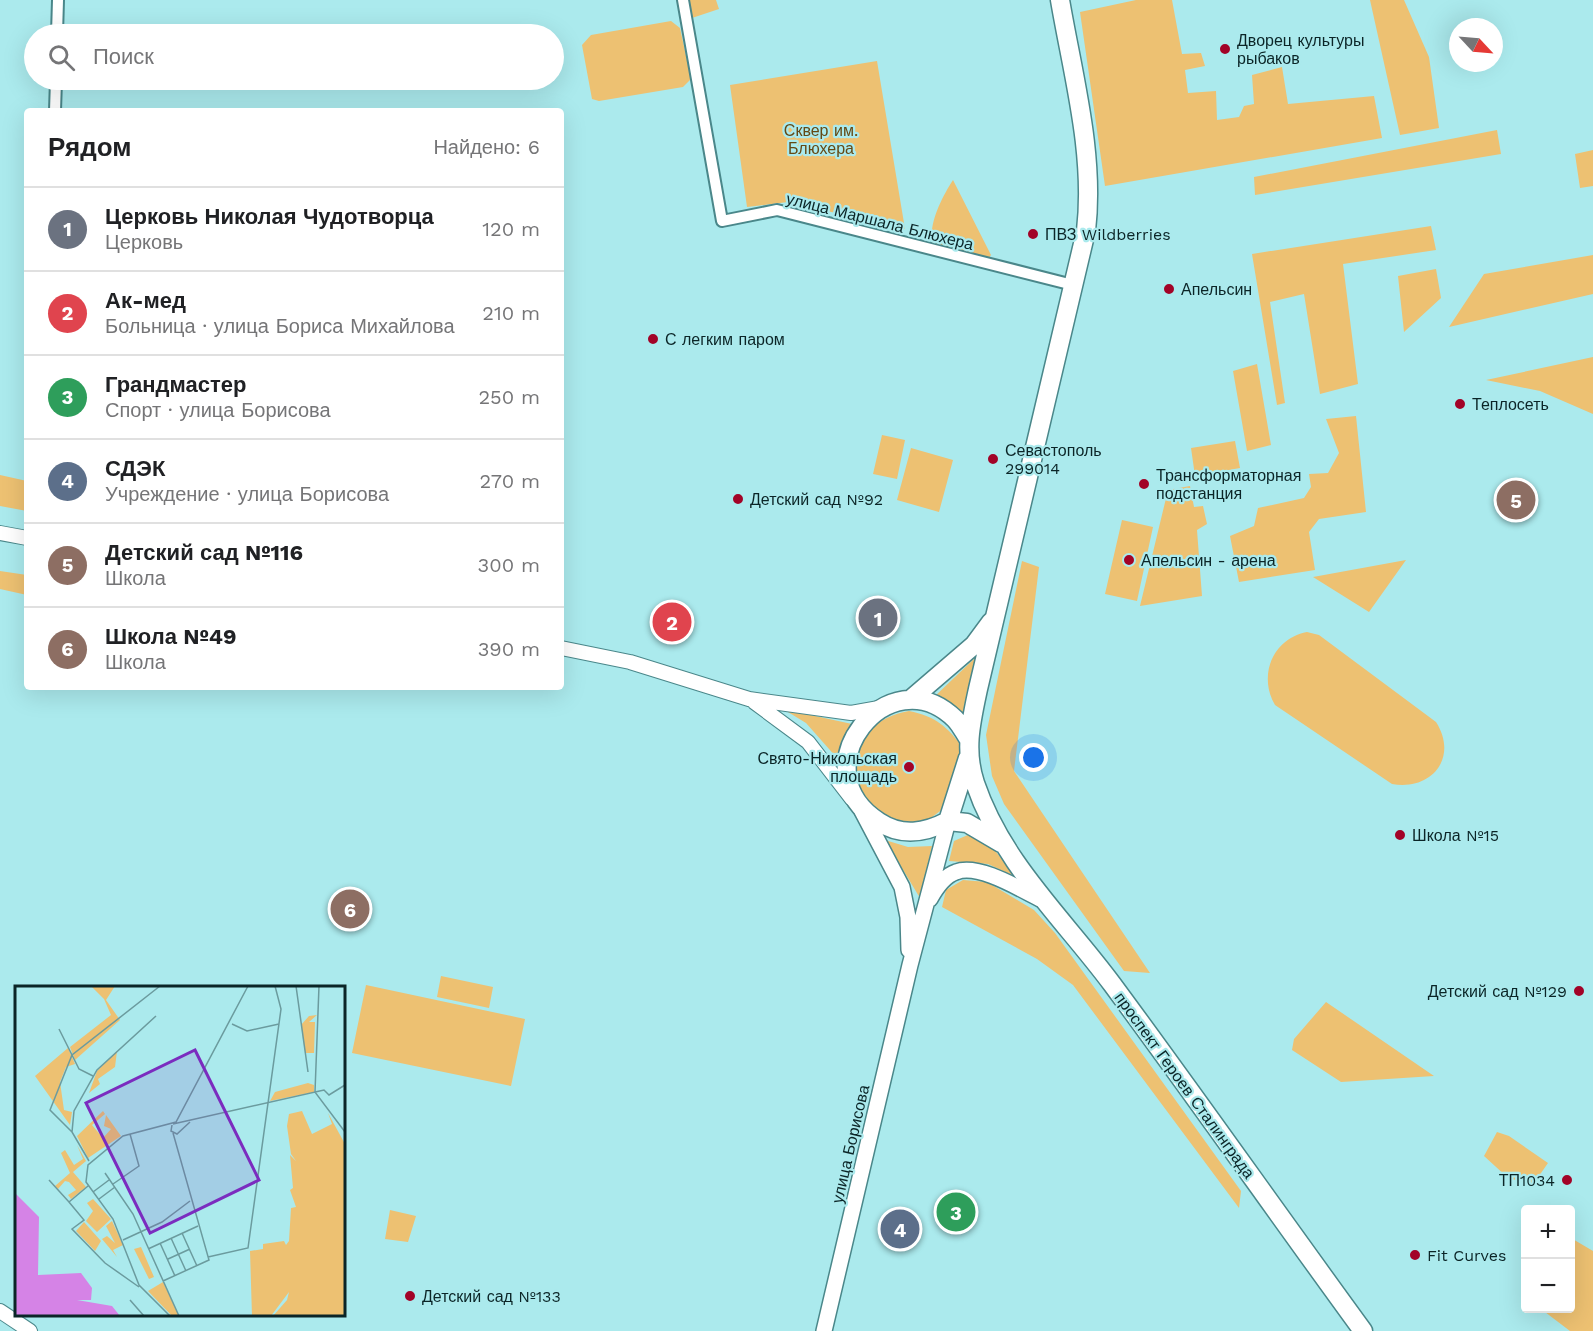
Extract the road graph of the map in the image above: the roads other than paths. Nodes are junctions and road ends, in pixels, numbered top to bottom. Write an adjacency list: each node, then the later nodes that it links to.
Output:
1 (58, 0): 4 (street)
2 (682, 0): 7 (street, улица Маршала Блюхера)
3 (1060, 0): 7 (main road, проспект Героев Сталинграда)
4 (57, 24)
5 (56, 90): 6 (street)
6 (55, 108)
7 (1073, 285): 10 (main road, проспект Героев Сталинграда)
8 (0, 533): 9 (street)
9 (24, 537)
10 (996, 616): 13 (main road, проспект Героев Сталинграда); 15 (main road, проспект Героев Сталинграда)
11 (564, 649): 12 (street)
12 (750, 699): 14 (street); 17 (street)
13 (910, 700): 14 (main road); 15 (main road)
14 (879, 708): 17 (main road)
15 (968, 738): 16 (main road, проспект Героев Сталинграда)
16 (968, 758): 18 (main road); 19 (main road, проспект Героев Сталинграда)
17 (862, 811): 18 (main road); 22 (main road, улица Борисова)
18 (948, 821): 19 (main road, проспект Героев Сталинграда); 21 (main road, улица Борисова)
19 (1001, 843): 20 (main road, проспект Героев Сталинграда)
20 (1040, 898): 21 (main road); 26 (main road, проспект Героев Сталинграда)
21 (925, 906): 22 (main road, улица Борисова)
22 (910, 965): 25 (main road, улица Борисова)
23 (0, 1311): 24 (street)
24 (30, 1331)
25 (824, 1331)
26 (1363, 1331)

